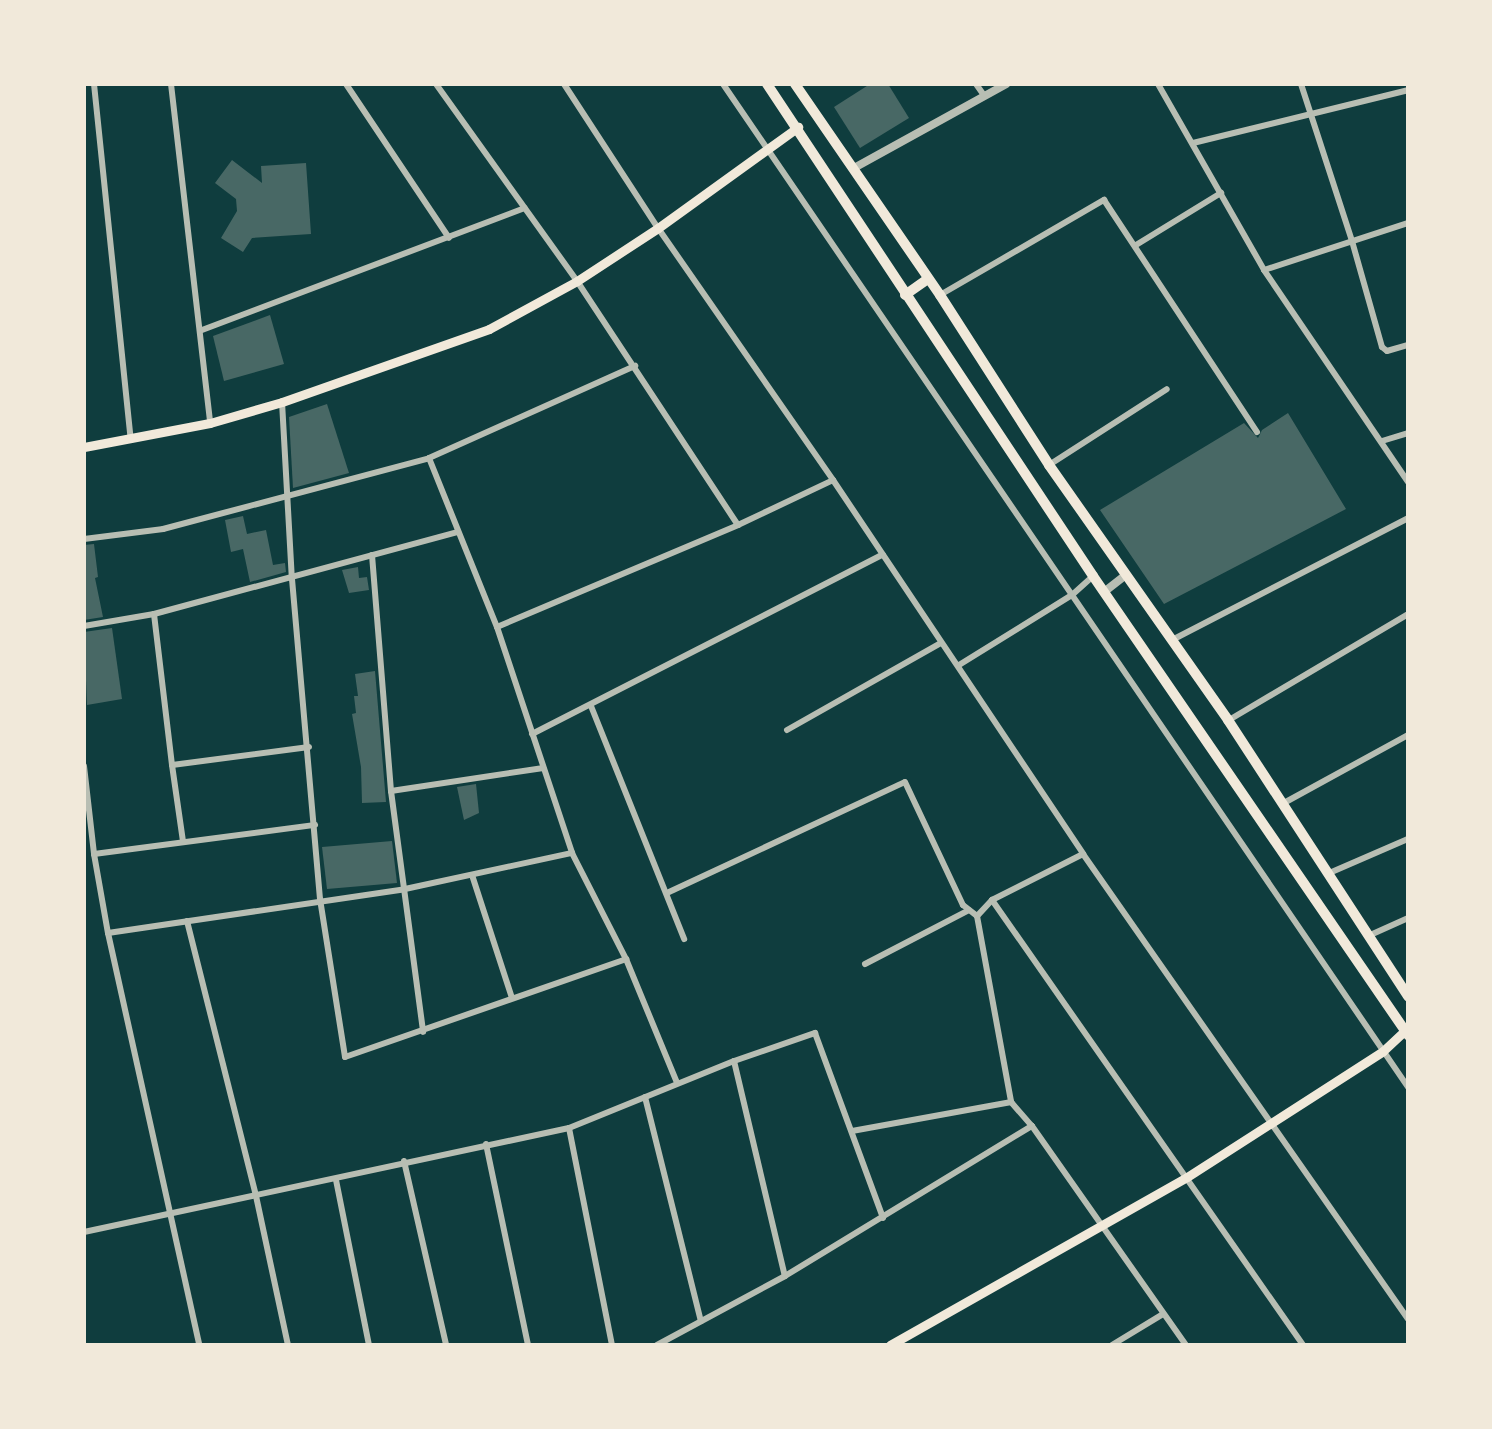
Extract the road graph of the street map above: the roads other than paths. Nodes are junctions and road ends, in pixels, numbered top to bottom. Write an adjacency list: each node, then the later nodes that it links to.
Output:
1 (94, 84): 40 (street)
2 (171, 84): 32 (street)
3 (346, 84): 24 (street)
4 (436, 84): 21 (street)
5 (564, 84): 23 (street)
6 (723, 84): 18 (street)
7 (767, 84): 16 (main road)
8 (795, 84): 19 (main road)
9 (976, 84): 14 (street)
10 (1006, 84): 14 (street)
11 (1158, 84): 17 (street)
12 (1301, 84): 15 (street)
13 (1408, 90): 15 (street)
14 (983, 94): 19 (street)
15 (1311, 113): 17 (street); 25 (street)
16 (798, 127): 18 (main road); 30 (main road)
17 (1193, 143): 20 (street)
18 (768, 149): 23 (main road); 58 (street)
19 (854, 168): 28 (main road)
20 (1221, 193): 26 (street); 27 (street)
21 (525, 208): 24 (street); 29 (street)
22 (1408, 223): 25 (street)
23 (658, 228): 29 (main road); 45 (street)
24 (449, 238): 32 (street)
25 (1352, 241): 27 (street); 33 (street)
26 (1136, 245): 31 (street); 38 (street)
27 (1264, 270): 41 (street)
28 (928, 279): 30 (main road); 31 (main road)
29 (577, 281): 34 (street); 36 (main road)
30 (905, 295): 55 (main road)
31 (940, 295): 44 (main road)
32 (202, 330): 37 (street)
33 (1408, 345)
34 (635, 366): 43 (street); 49 (street)
35 (1167, 389): 44 (street)
36 (282, 402): 37 (main road); 47 (street)
37 (210, 423): 40 (main road)
38 (1257, 432)
39 (1408, 433): 41 (street)
40 (131, 440): 42 (main road)
41 (1382, 441): 46 (street)
42 (84, 447)
43 (429, 458): 47 (street); 50 (street)
44 (1049, 465): 54 (main road)
45 (833, 480): 49 (street); 52 (street)
46 (1408, 482)
47 (288, 498): 51 (street); 56 (street)
48 (1408, 518): 63 (street)
49 (738, 525): 62 (street)
50 (458, 532): 53 (street); 62 (street)
51 (84, 539)
52 (883, 554): 64 (street); 66 (street)
53 (372, 555): 56 (street); 75 (street)
54 (1126, 575): 57 (street); 63 (main road)
55 (1093, 576): 57 (main road); 58 (street)
56 (292, 579): 59 (street); 71 (street)
57 (1104, 592): 100 (main road)
58 (1072, 595): 65 (street); 102 (street)
59 (154, 614): 61 (street); 72 (street)
60 (1408, 614): 67 (street)
61 (84, 626)
62 (497, 627): 69 (street)
63 (1172, 640): 67 (main road)
64 (941, 643): 65 (street); 68 (street)
65 (959, 665): 82 (street)
66 (591, 706): 69 (street); 86 (street)
67 (1228, 720): 76 (main road)
68 (787, 730)
69 (532, 734): 74 (street)
70 (1408, 735): 76 (street)
71 (309, 747): 72 (street); 77 (street)
72 (172, 765): 79 (street)
73 (84, 766): 81 (street)
74 (543, 768): 75 (street); 80 (street)
75 (391, 791): 85 (street)
76 (1282, 804): 83 (main road)
77 (315, 825): 79 (street); 87 (street)
78 (1408, 839): 83 (street)
79 (183, 841): 81 (street)
80 (572, 853): 84 (street); 96 (street)
81 (94, 854): 93 (street)
82 (1083, 854): 88 (street); 108 (street)
83 (1326, 874): 94 (main road)
84 (472, 875): 85 (street); 99 (street)
85 (405, 889): 87 (street); 101 (street)
86 (669, 892): 89 (street); 95 (street)
87 (320, 899): 92 (street); 101 (street)
88 (992, 900): 90 (street); 114 (street)
89 (969, 910): 90 (street); 97 (street)
90 (977, 916): 107 (street)
91 (1408, 918): 94 (street)
92 (187, 921): 93 (street); 116 (street)
93 (108, 933): 117 (street)
94 (1368, 936): 98 (main road)
95 (684, 939)
96 (626, 959): 99 (street); 104 (street)
97 (865, 964)
98 (1408, 996)
99 (512, 998): 101 (street)
100 (1407, 1031): 102 (main road)
101 (423, 1032)
102 (1383, 1051): 105 (street); 108 (main road)
103 (734, 1061): 104 (street); 111 (street); 121 (street)
104 (677, 1083): 106 (street)
105 (1408, 1087)
106 (645, 1097): 110 (street); 124 (street)
107 (1011, 1102): 109 (street); 111 (street)
108 (1270, 1120): 114 (main road); 123 (street)
109 (1032, 1126): 118 (street); 119 (street)
110 (569, 1128): 112 (street); 130 (street)
111 (852, 1131): 118 (street)
112 (486, 1144): 113 (street); 129 (street)
113 (404, 1161): 115 (street); 128 (street)
114 (1187, 1177): 119 (main road); 135 (street)
115 (336, 1180): 116 (street); 127 (street)
116 (256, 1196): 117 (street); 126 (street)
117 (169, 1215): 120 (street); 125 (street)
118 (883, 1218): 121 (street)
119 (1102, 1226): 122 (street); 132 (main road)
120 (84, 1232)
121 (785, 1276): 124 (street)
122 (1163, 1314): 133 (street); 134 (street)
123 (1408, 1319)
124 (701, 1321): 131 (street)
125 (199, 1345)
126 (288, 1345)
127 (369, 1345)
128 (446, 1345)
129 (528, 1345)
130 (612, 1345)
131 (657, 1345)
132 (890, 1345)
133 (1112, 1345)
134 (1186, 1345)
135 (1303, 1345)

